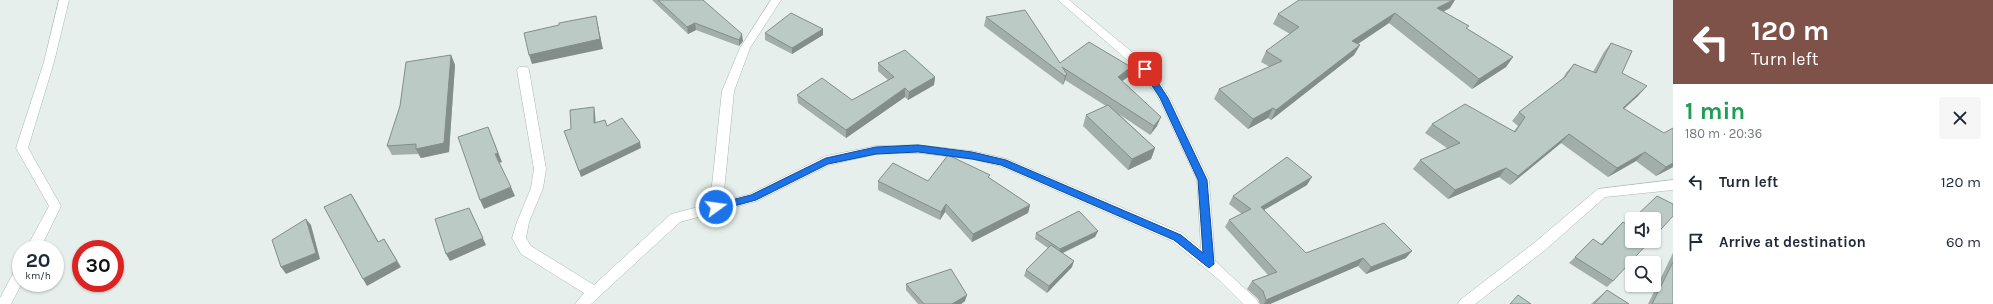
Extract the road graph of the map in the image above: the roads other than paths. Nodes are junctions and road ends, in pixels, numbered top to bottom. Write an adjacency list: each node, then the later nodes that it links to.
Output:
1 (64, 0): 7 (street)
2 (776, 0): 6 (street)
3 (1063, 0): 8 (street)
4 (523, 70): 10 (street)
5 (1673, 185): 14 (street)
6 (716, 207): 8 (street); 10 (street)
7 (38, 240)
8 (1209, 264): 13 (street)
9 (12, 289): 11 (street)
10 (594, 292): 12 (street)
11 (4, 304)
12 (582, 304)
13 (1252, 304)
14 (1465, 304)

